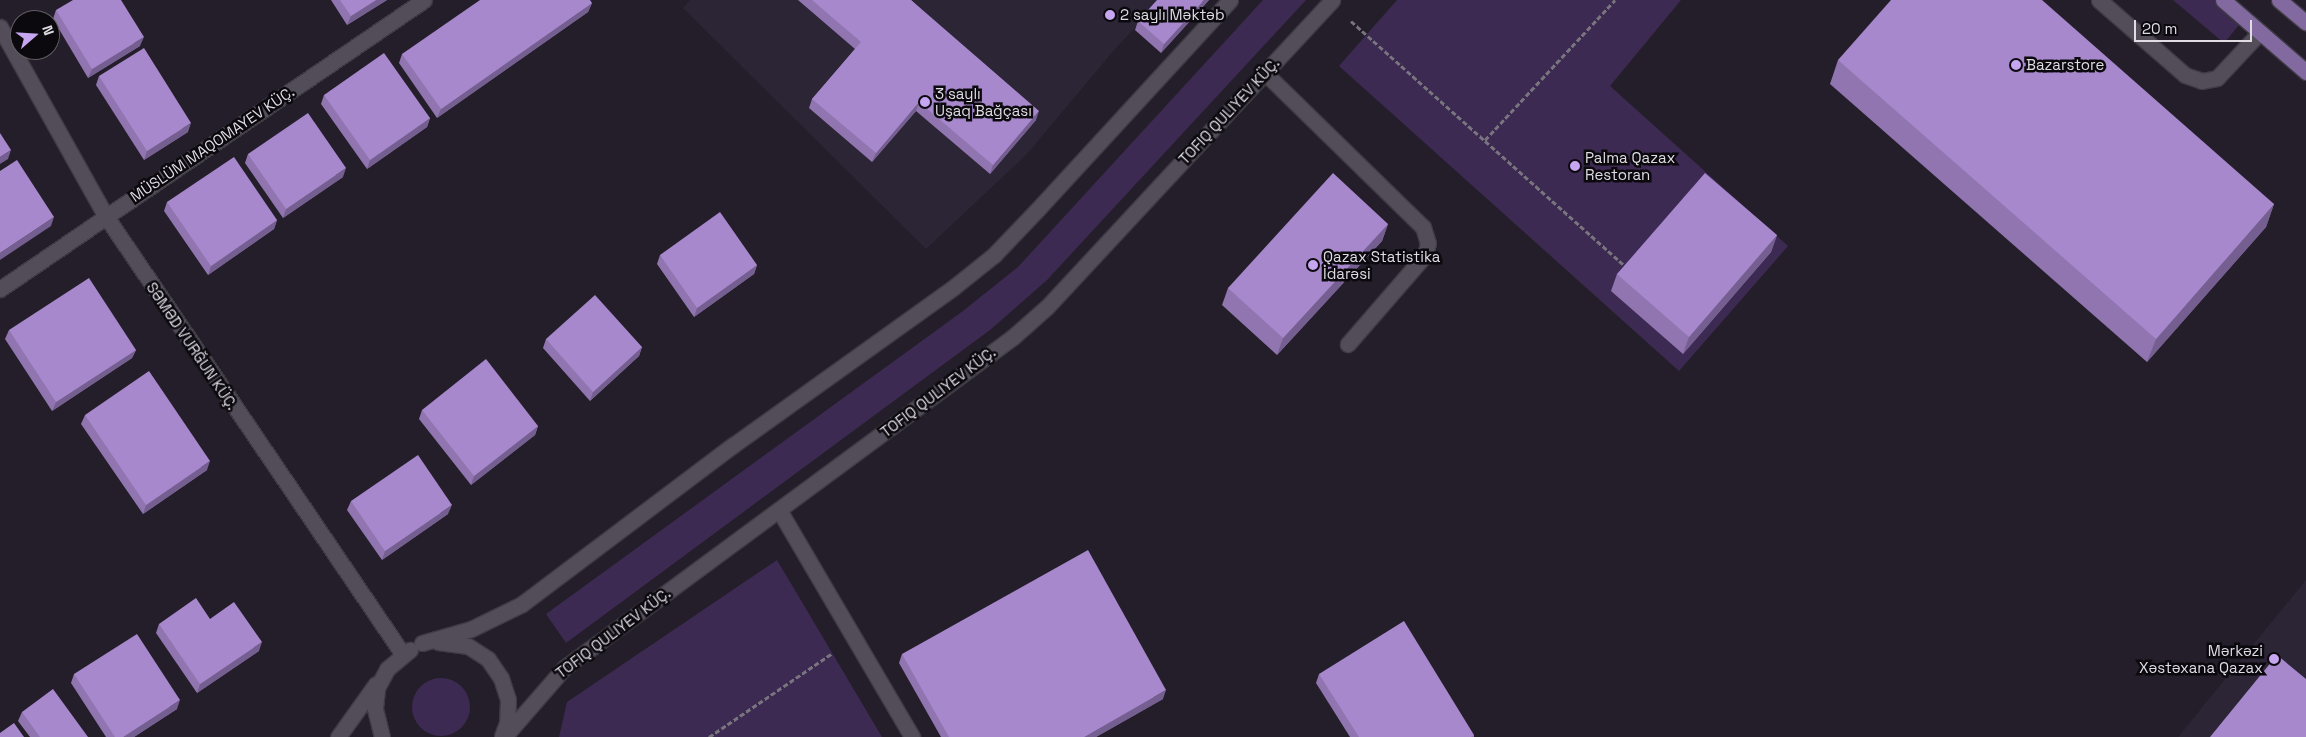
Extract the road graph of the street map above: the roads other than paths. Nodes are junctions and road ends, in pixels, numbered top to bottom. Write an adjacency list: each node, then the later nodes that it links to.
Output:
1 (424, 0): 12 (street, MÜSLÜM MAQOMAYEV KÜÇ.)
2 (1230, 0): 16 (street)
3 (2099, 0): 9 (street)
4 (2222, 0): 9 (main road)
5 (2279, 0): 7 (main road)
6 (1331, 1): 11 (street, TOFIQ QULIYEV KÜÇ.)
7 (2306, 23)
8 (0, 27): 12 (street, SƏMƏD VURĞUN KÜÇ.)
9 (2260, 32): 10 (main road)
10 (2306, 72)
11 (1264, 73): 14 (street); 15 (street, TOFIQ QULIYEV KÜÇ.)
12 (105, 215): 13 (street, MÜSLÜM MAQOMAYEV KÜÇ.); 17 (street, SƏMƏD VURĞUN KÜÇ.)
13 (0, 289)
14 (1348, 344)
15 (779, 510): 21 (street, TOFIQ QULIYEV KÜÇ.); 22 (street)
16 (422, 643): 17 (street); 21 (street)
17 (402, 654): 18 (street)
18 (387, 668): 19 (street); 20 (street)
19 (338, 737)
20 (382, 737)
21 (503, 737)
22 (912, 737)

